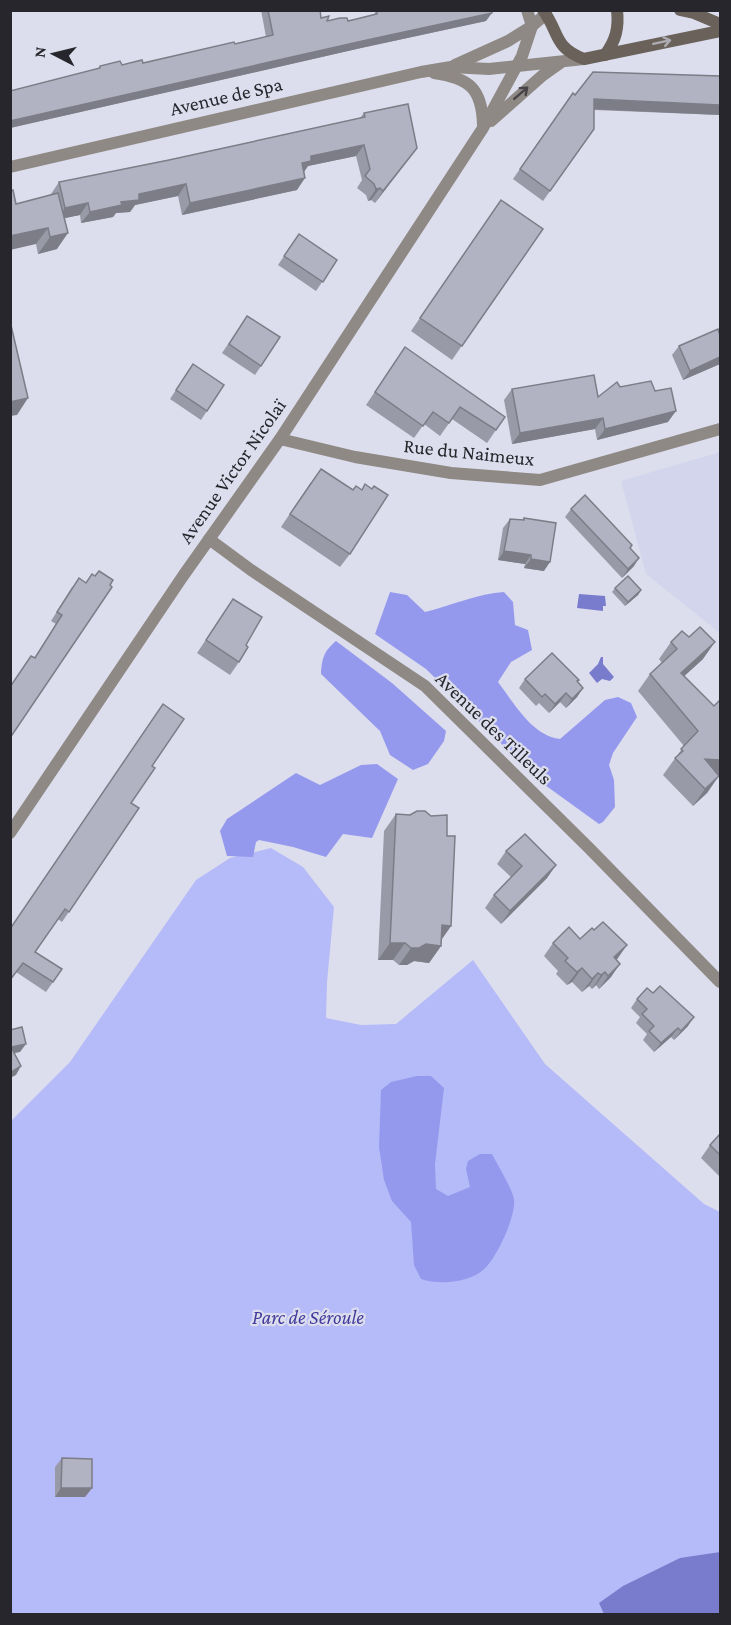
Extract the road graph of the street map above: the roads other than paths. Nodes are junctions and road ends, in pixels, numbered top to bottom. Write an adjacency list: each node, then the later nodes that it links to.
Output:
1 (617, 10): 8 (main road)
2 (680, 10): 5 (main road)
3 (527, 12): 6 (street)
4 (547, 12): 6 (street, Avenue de Spa); 9 (main road)
5 (720, 24)
6 (532, 26): 11 (street); 12 (street, Avenue de Spa)
7 (720, 31): 8 (main road, one-way to 7)
8 (605, 55): 9 (main road)
9 (584, 59): 10 (street, Avenue de Spa)
10 (562, 61): 11 (street, Avenue de Spa); 14 (street, one-way to 10)
11 (517, 66): 12 (street, Avenue de Spa); 14 (street)
12 (451, 67): 13 (street, Avenue de Spa)
13 (421, 72): 14 (street); 15 (street, Avenue de Spa)
14 (483, 128): 17 (street, Avenue Victor Nicolaï)
15 (10, 167)
16 (720, 429): 17 (street, Rue du Naimeux)
17 (280, 439): 18 (street, Avenue Victor Nicolaï)
18 (209, 539): 19 (street, Avenue Victor Nicolaï); 20 (street, Avenue des Tilleuls)
19 (10, 833)
20 (720, 982)

